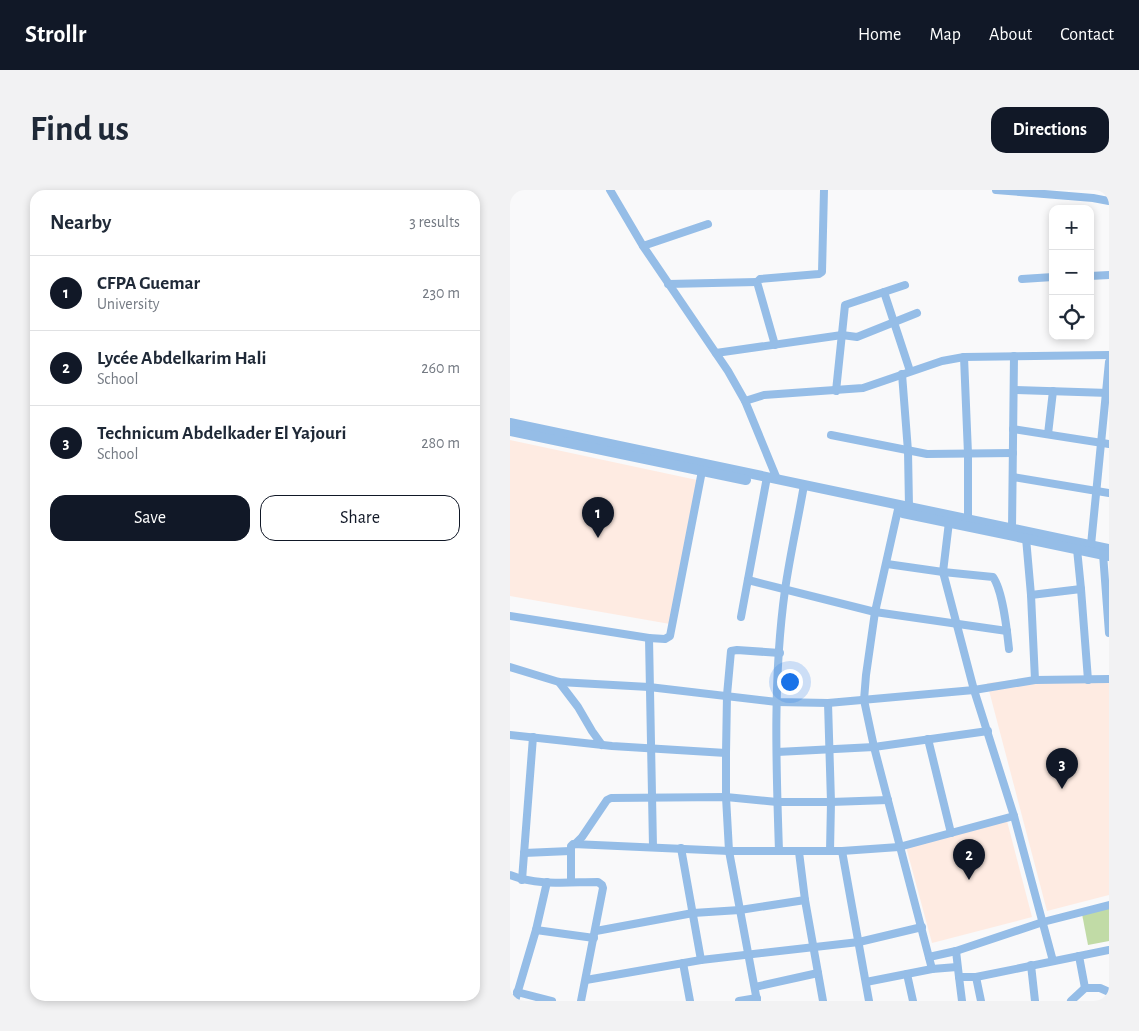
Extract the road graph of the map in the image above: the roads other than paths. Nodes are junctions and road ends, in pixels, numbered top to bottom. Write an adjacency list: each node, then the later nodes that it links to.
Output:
1 (610, 190): 6 (street)
2 (824, 190): 11 (street)
3 (996, 190): 4 (street)
4 (1109, 201)
5 (708, 224): 6 (street)
6 (643, 246): 12 (street)
7 (1109, 275): 8 (street)
8 (1094, 276)
9 (1049, 278): 10 (street)
10 (1022, 279)
11 (757, 282): 12 (street); 18 (street)
12 (668, 284): 19 (street)
13 (905, 285): 14 (street)
14 (884, 292): 16 (street); 17 (street)
15 (917, 313): 16 (street)
16 (895, 322): 17 (street); 24 (street)
17 (842, 335): 18 (street); 26 (street)
18 (775, 344): 19 (street)
19 (716, 353): 29 (street)
20 (1109, 355): 21 (street)
21 (1014, 356): 22 (street); 25 (street)
22 (964, 357): 24 (street); 38 (street)
23 (1109, 362): 28 (street)
24 (906, 373): 26 (street); 36 (street)
25 (1014, 390): 27 (street); 31 (street)
26 (836, 391): 29 (street)
27 (1053, 391): 28 (street); 33 (street)
28 (1108, 393): 35 (street)
29 (745, 401): 41 (street)
30 (510, 423): 41 (street)
31 (1013, 429): 33 (street); 37 (street)
32 (510, 431): 39 (street)
33 (1048, 434): 35 (street)
34 (831, 435): 36 (street)
35 (1105, 443): 43 (street)
36 (908, 451): 38 (street); 45 (street)
37 (1013, 453): 38 (street); 40 (street)
38 (968, 454): 46 (street)
39 (702, 471): 41 (street); 65 (street)
40 (1013, 477): 43 (street); 48 (street)
41 (770, 480): 42 (street); 55 (street)
42 (804, 488): 45 (street); 56 (street)
43 (1096, 491): 44 (street); 50 (street)
44 (1109, 493)
45 (902, 508): 46 (street); 47 (street); 53 (street)
46 (968, 519): 48 (street)
47 (949, 522): 49 (street); 54 (street)
48 (1012, 528): 50 (street)
49 (1026, 538): 51 (street); 58 (street)
50 (1091, 545): 52 (street)
51 (1077, 549): 52 (street); 57 (street)
52 (1107, 553): 64 (street)
53 (887, 564): 54 (street); 59 (street)
54 (943, 572): 62 (street); 63 (street)
55 (748, 580): 56 (street); 60 (street)
56 (785, 590): 59 (street); 67 (street)
57 (1081, 590): 58 (street); 71 (street)
58 (1031, 595): 70 (street)
59 (875, 612): 62 (street); 76 (street)
60 (741, 617)
61 (510, 618): 65 (street)
62 (957, 625): 63 (street); 74 (street)
63 (1007, 631): 66 (street)
64 (1109, 633)
65 (649, 638): 73 (street)
66 (1009, 649)
67 (780, 653): 75 (street); 77 (street)
68 (510, 666): 72 (street)
69 (1109, 678): 71 (street)
70 (1035, 680): 71 (street); 74 (street)
71 (1088, 680)
72 (558, 682): 73 (street); 83 (street)
73 (649, 687): 75 (street); 85 (street)
74 (974, 690): 76 (street); 79 (street)
75 (727, 696): 77 (street); 88 (street)
76 (864, 700): 78 (street); 84 (street)
77 (776, 702): 78 (street); 87 (street)
78 (828, 703): 86 (street)
79 (988, 730): 82 (street); 94 (street)
80 (510, 735): 81 (street)
81 (533, 737): 83 (street); 105 (street)
82 (928, 739): 84 (street); 95 (street)
83 (602, 745): 85 (street)
84 (874, 747): 86 (street); 91 (street)
85 (651, 749): 88 (street); 89 (street)
86 (829, 749): 87 (street); 93 (street)
87 (777, 752): 92 (street)
88 (726, 753): 90 (street)
89 (651, 797): 90 (street); 96 (street); 97 (street)
90 (726, 797): 92 (street); 100 (street)
91 (888, 800): 93 (street); 98 (street)
92 (777, 802): 93 (street); 103 (street)
93 (831, 802): 101 (street)
94 (1014, 816): 95 (street); 114 (street)
95 (951, 833): 98 (street)
96 (572, 847): 97 (street); 105 (street); 109 (street)
97 (653, 847): 99 (street)
98 (899, 847): 102 (street); 115 (street)
99 (681, 848): 100 (street); 113 (street)
100 (729, 851): 103 (street); 112 (street)
101 (830, 851): 102 (street); 104 (street)
102 (842, 851): 118 (street)
103 (779, 852): 104 (street)
104 (799, 852): 110 (street)
105 (524, 853): 107 (street)
106 (510, 875): 107 (street)
107 (522, 880): 108 (street)
108 (547, 882): 109 (street); 116 (street)
109 (571, 882): 117 (street)
110 (805, 900): 112 (street); 119 (street)
111 (1109, 905): 114 (street)
112 (740, 910): 113 (street); 122 (street)
113 (693, 914): 117 (street); 125 (street)
114 (1043, 922): 121 (street); 126 (street)
115 (922, 927): 118 (street); 124 (street)
116 (536, 930): 117 (street); 139 (street)
117 (595, 934): 135 (street)
118 (859, 942): 119 (street); 136 (street)
119 (814, 948): 122 (street); 131 (street)
120 (1109, 950): 123 (street)
121 (956, 951): 124 (street); 129 (street)
122 (749, 955): 125 (street); 137 (street)
123 (1079, 956): 126 (street); 138 (street)
124 (929, 957): 130 (street)
125 (701, 960): 127 (street)
126 (1053, 961): 128 (street)
127 (683, 963): 135 (street); 145 (street)
128 (1031, 965): 134 (street); 152 (street)
129 (957, 967): 130 (street); 133 (street)
130 (932, 969): 132 (street)
131 (818, 973): 137 (street); 147 (street)
132 (907, 974): 136 (street); 149 (street)
133 (959, 977): 134 (street); 150 (street)
134 (976, 977): 151 (street)
135 (586, 980): 144 (street)
136 (866, 982): 148 (street)
137 (755, 987): 141 (street)
138 (1085, 988): 140 (street); 153 (street)
139 (517, 992): 142 (street); 143 (street)
140 (1109, 992)
141 (757, 1000): 146 (street)
142 (515, 1001)
143 (552, 1001)
144 (581, 1001)
145 (690, 1001)
146 (739, 1001)
147 (823, 1001)
148 (869, 1001)
149 (913, 1001)
150 (962, 1001)
151 (981, 1001)
152 (1035, 1001)
153 (1071, 1001)

